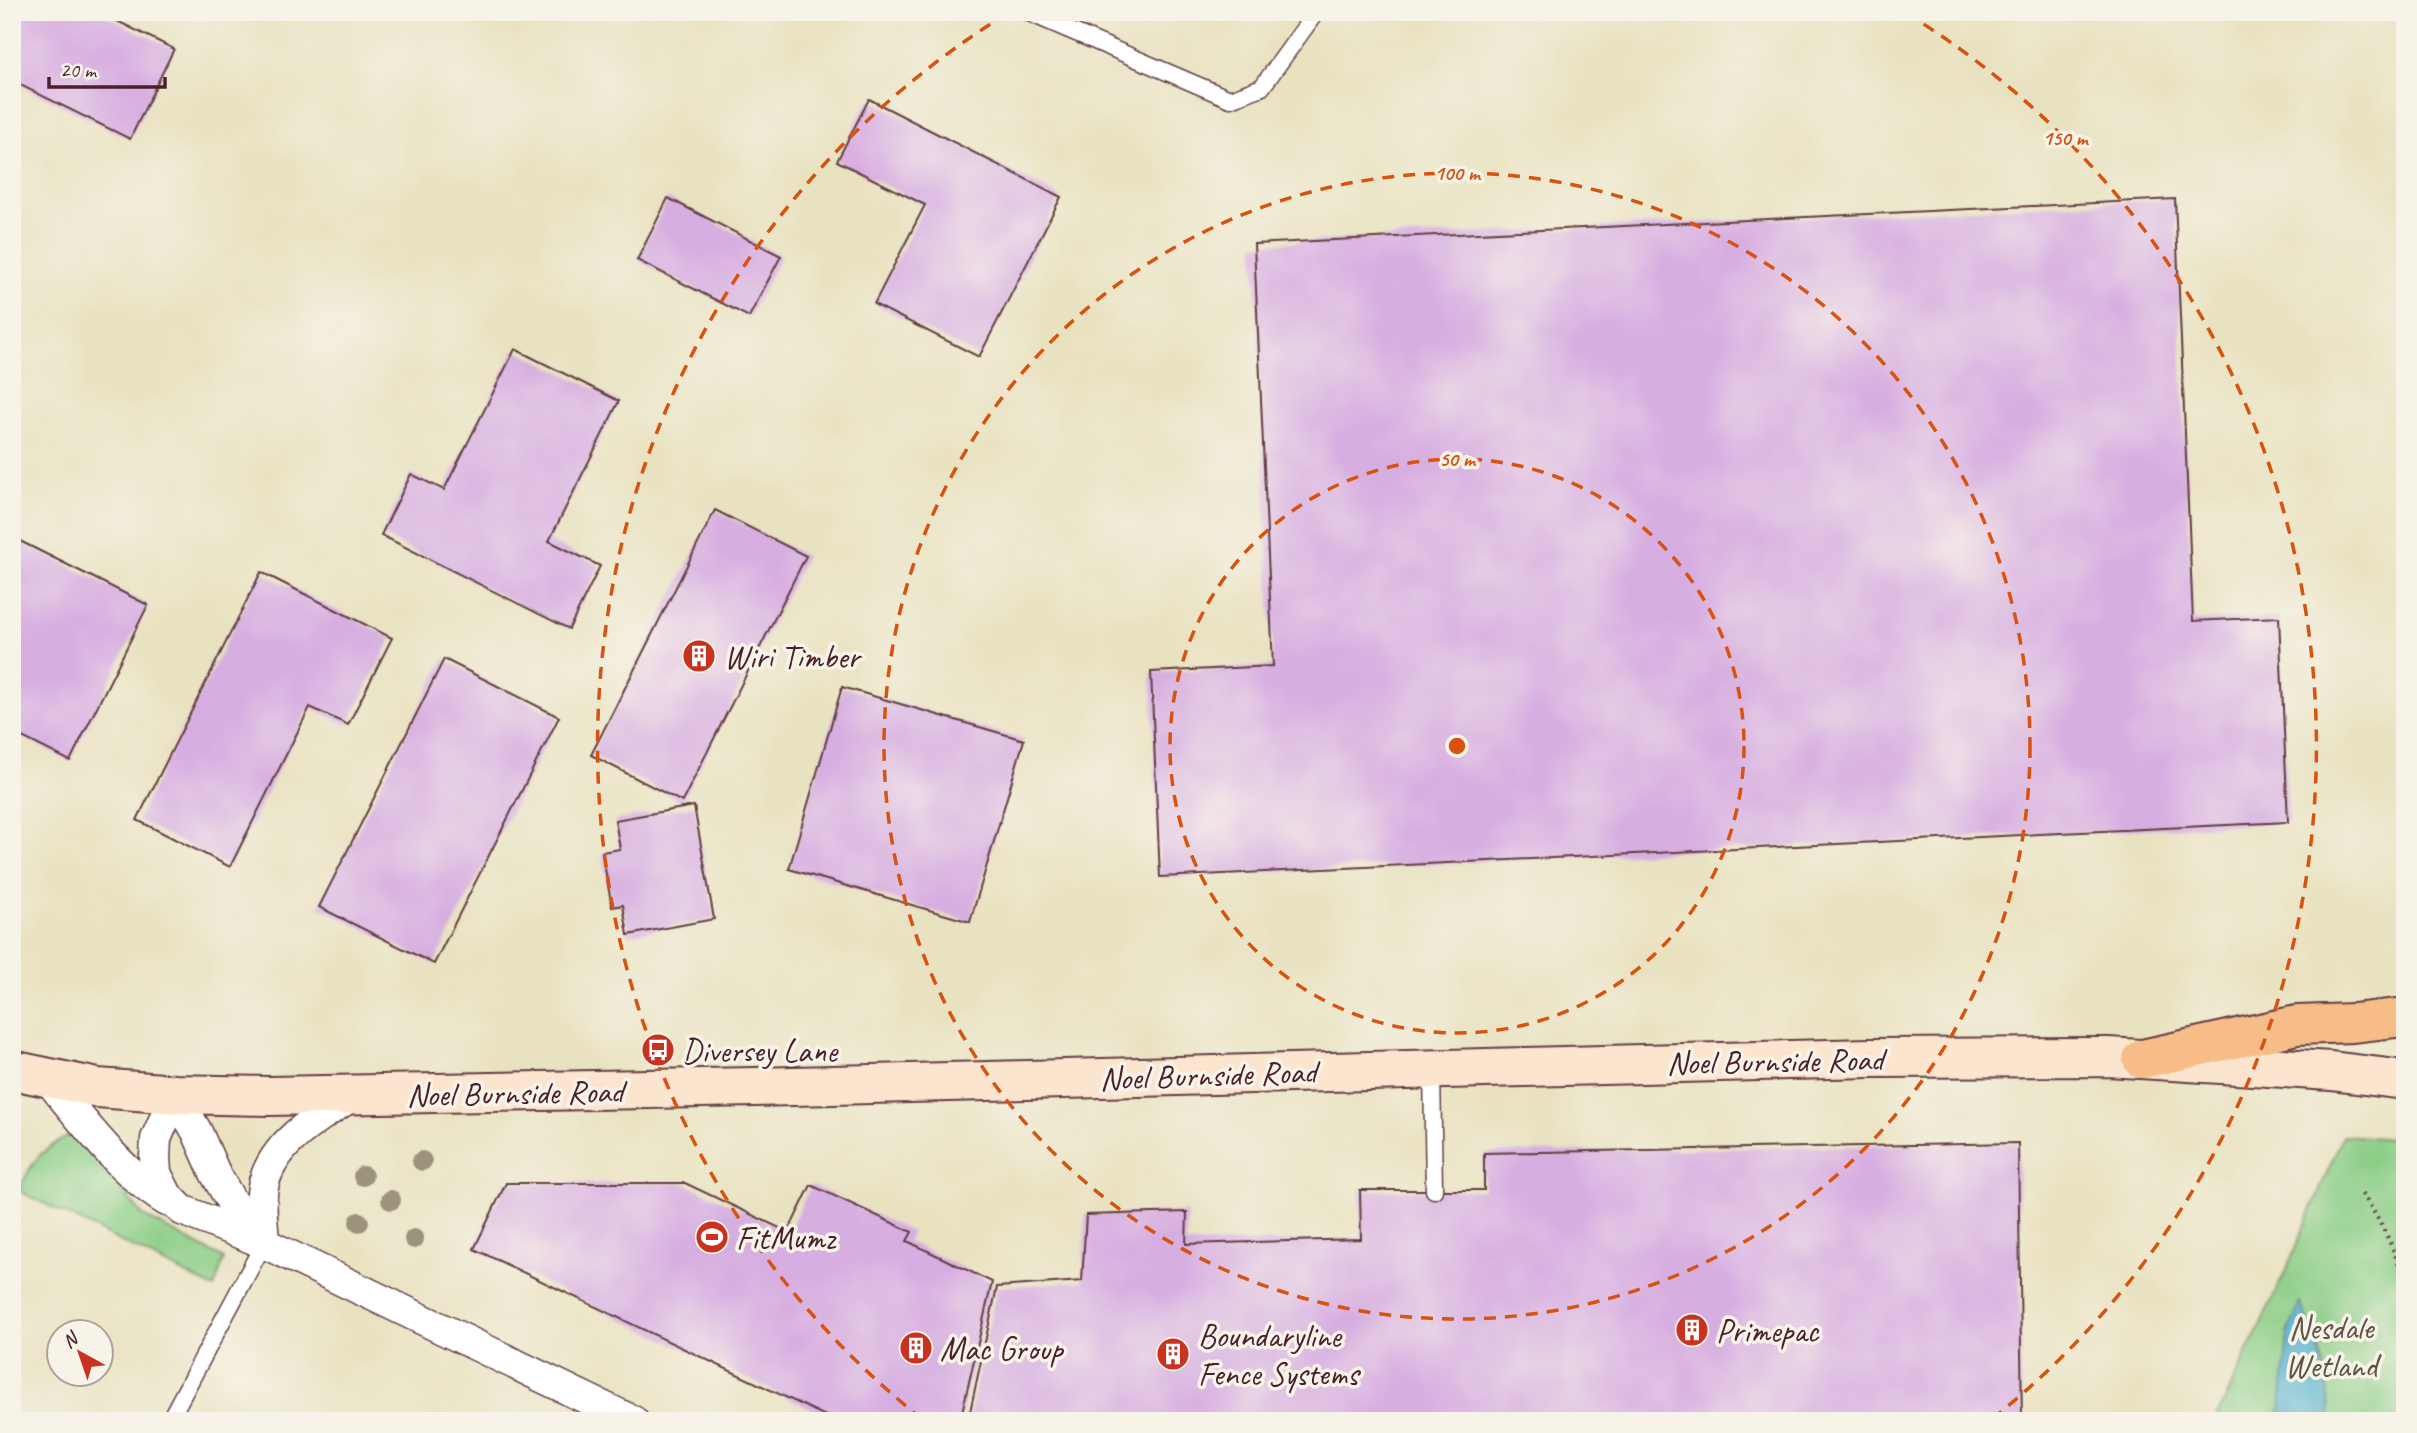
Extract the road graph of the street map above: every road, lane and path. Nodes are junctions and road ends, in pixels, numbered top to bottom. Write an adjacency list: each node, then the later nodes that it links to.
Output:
1 (1027, 12): 2 (lane)
2 (1316, 12)
3 (2405, 1017): 4 (main road)
4 (2142, 1059): 5 (main road, Noel Burnside Road); 7 (main road, Noel Burnside Road)
5 (1432, 1068): 9 (main road, Noel Burnside Road); 10 (lane)
6 (30, 1074): 8 (main road, Noel Burnside Road); 12 (street)
7 (2405, 1080)
8 (175, 1094): 9 (main road, Noel Burnside Road); 12 (street); 13 (street)
9 (353, 1095): 13 (street)
10 (1434, 1190)
11 (2362, 1194): 14 (path)
12 (182, 1210): 13 (street)
13 (264, 1243): 15 (lane); 16 (street)
14 (2405, 1282)
15 (169, 1421)
16 (633, 1421)

